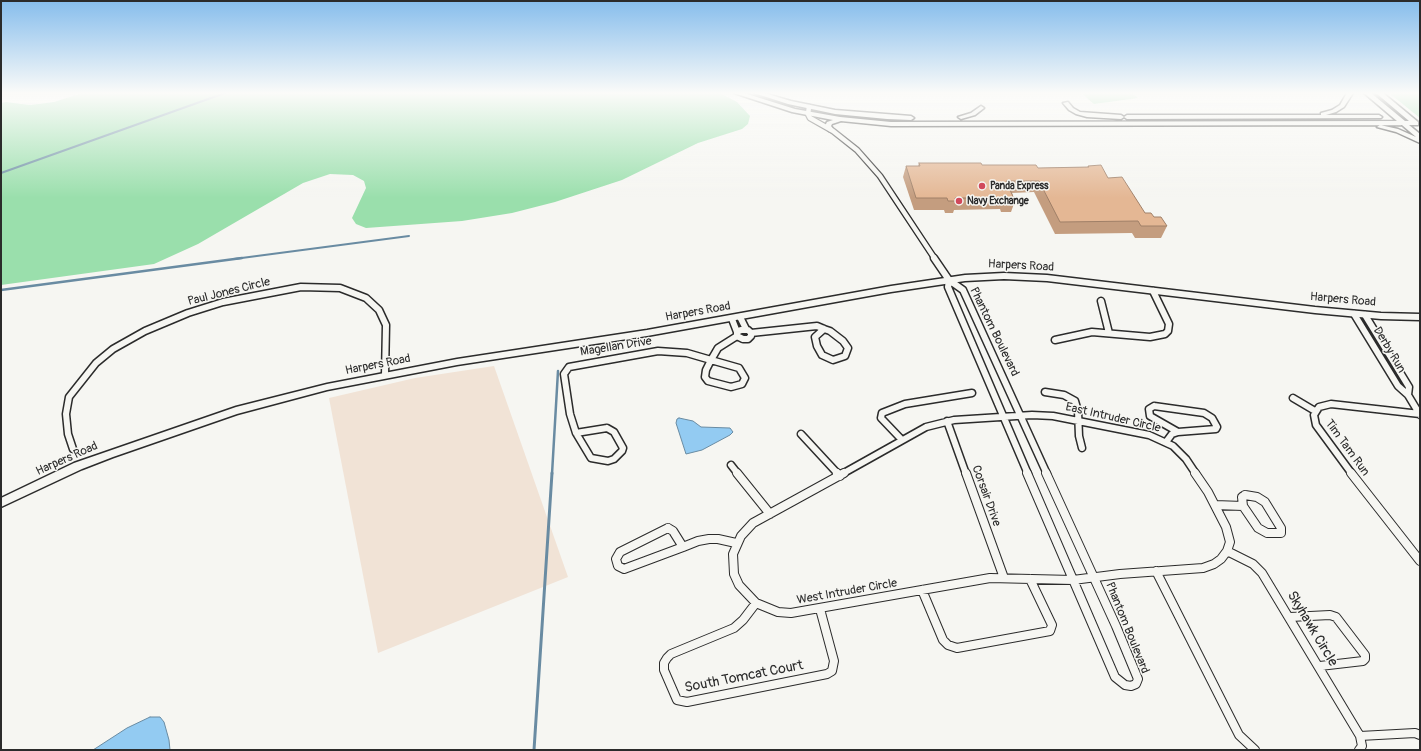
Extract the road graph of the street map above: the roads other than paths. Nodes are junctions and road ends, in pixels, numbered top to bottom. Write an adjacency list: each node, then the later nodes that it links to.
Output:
1 (828, 128): 4 (street, Phantom Boulevard)
2 (1385, 128): 6 (main road)
3 (1409, 128): 5 (main road)
4 (831, 130): 7 (street, Phantom Boulevard)
5 (1420, 137)
6 (1420, 141)
7 (949, 280): 8 (main road, Harpers Road); 13 (main road, Harpers Road); 27 (street, Phantom Boulevard); 28 (street, Phantom Boulevard)
8 (1153, 291): 10 (main road, Harpers Road); 16 (street)
9 (1101, 301): 16 (street)
10 (1354, 314): 11 (main road, Harpers Road); 23 (street, Derby Run)
11 (1365, 314): 12 (main road, Harpers Road); 23 (street, Derby Run)
12 (1420, 317)
13 (736, 318): 15 (street); 17 (street); 20 (main road, Harpers Road)
14 (824, 329): 14 (street); 15 (street)
15 (748, 331): 17 (street); 17 (street)
16 (1109, 333): 18 (street)
17 (737, 334): 19 (street)
18 (1055, 340)
19 (711, 360): 19 (street, Magellan Drive); 32 (street, Magellan Drive)
20 (385, 376): 37 (street, Paul Jones Circle); 40 (main road, Harpers Road)
21 (1045, 392): 30 (street)
22 (972, 393): 34 (street)
23 (1408, 395): 26 (street, Derby Run)
24 (1293, 398): 25 (street)
25 (1315, 411): 26 (street, Tim Tam Run); 47 (street, Tim Tam Run)
26 (1420, 415)
27 (1003, 416): 28 (street, East Intruder Circle); 29 (street); 52 (street, Phantom Boulevard)
28 (1021, 416): 30 (street, East Intruder Circle); 50 (street, Phantom Boulevard)
29 (947, 420): 34 (street); 49 (street, Corsair Drive)
30 (1078, 421): 35 (street, East Intruder Circle); 36 (street)
31 (1178, 432): 31 (street); 35 (street)
32 (576, 433): 32 (street, Magellan Drive)
33 (801, 434): 39 (street)
34 (902, 440): 39 (street)
35 (1166, 442): 41 (street, East Intruder Circle)
36 (1082, 448)
37 (73, 449)
38 (732, 465): 43 (street)
39 (840, 476): 43 (street)
40 (1, 503)
41 (1215, 505): 42 (street); 46 (street, East Intruder Circle)
42 (1243, 506): 42 (street)
43 (770, 514): 44 (street)
44 (736, 543): 45 (street); 54 (street, West Intruder Circle)
45 (682, 547): 45 (street)
46 (1227, 551): 48 (street); 56 (street, Skyhawk Circle)
47 (1420, 561)
48 (1156, 571): 50 (street); 60 (street)
49 (1004, 578): 51 (street, West Intruder Circle); 53 (street, West Intruder Circle)
50 (1095, 578): 52 (street); 52 (street, Phantom Boulevard)
51 (1030, 579): 52 (street, West Intruder Circle); 53 (street)
52 (1073, 580)
53 (922, 590): 55 (street, West Intruder Circle)
54 (756, 604): 55 (street, West Intruder Circle); 55 (street, South Tomcat Court)
55 (820, 609)
56 (1290, 617): 57 (street, Skyhawk Circle); 57 (street)
57 (1320, 666): 59 (street, Skyhawk Circle)
58 (1420, 735): 59 (street)
59 (1360, 736): 61 (street)
60 (1254, 750)
61 (1359, 750)

